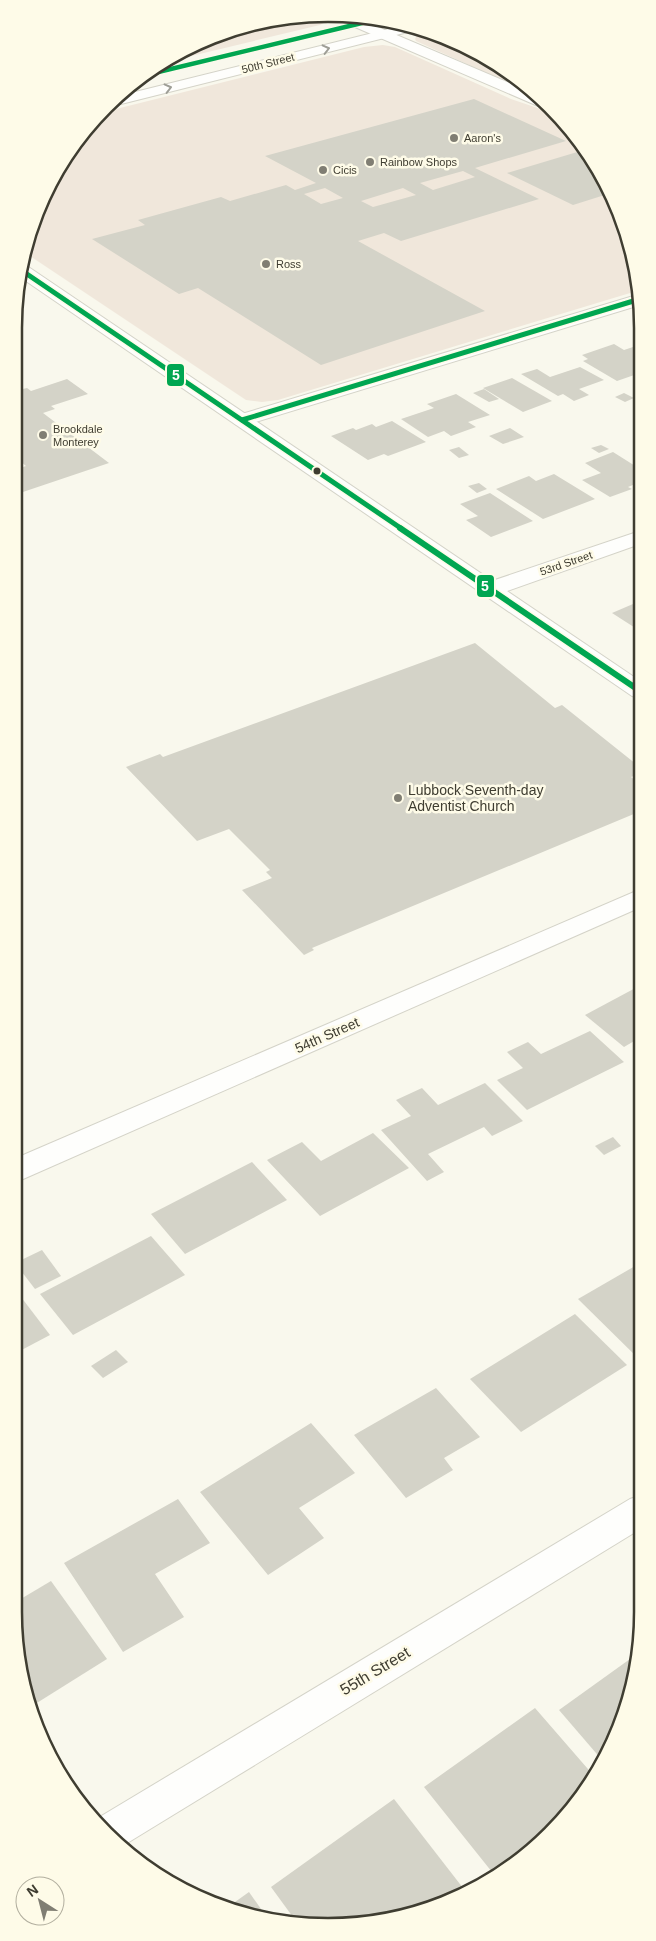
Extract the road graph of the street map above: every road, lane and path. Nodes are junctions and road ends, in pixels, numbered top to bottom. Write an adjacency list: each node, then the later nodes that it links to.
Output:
1 (353, 23): 5 (street, 50th Street)
2 (365, 25): 4 (street)
3 (398, 31): 4 (street, 50th Street)
4 (384, 34): 6 (street); 7 (street, 50th Street, one-way to 4)
5 (163, 71)
6 (526, 96)
7 (126, 99)
8 (27, 274): 10 (street)
9 (632, 301): 10 (street)
10 (242, 420): 12 (street)
11 (634, 540): 12 (street, 53rd Street)
12 (491, 589): 13 (street)
13 (634, 687)
14 (634, 900): 15 (street, 54th Street)
15 (22, 1168)
16 (634, 1515): 17 (street, 55th Street)
17 (113, 1830)

